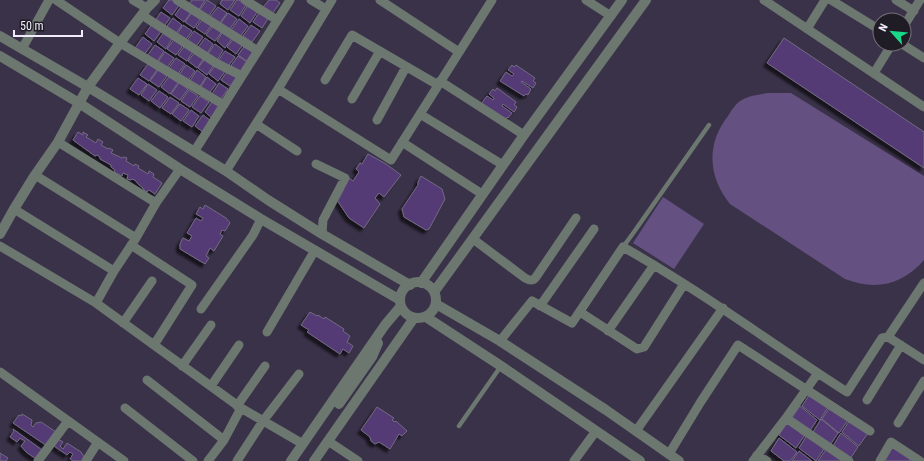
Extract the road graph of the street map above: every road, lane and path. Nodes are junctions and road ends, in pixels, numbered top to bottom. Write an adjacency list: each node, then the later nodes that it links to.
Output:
1 (49, 0): 30 (street)
2 (56, 0): 29 (street)
3 (133, 0): 22 (street)
4 (155, 0): 22 (street)
5 (177, 0): 32 (street)
6 (244, 0): 25 (street)
7 (290, 0): 25 (street)
8 (311, 0): 20 (street)
9 (332, 0): 20 (street)
10 (380, 0): 34 (street)
11 (492, 0): 34 (street)
12 (586, 0): 24 (street)
13 (622, 0): 24 (street)
14 (646, 0): 72 (street)
15 (764, 0): 27 (street)
16 (825, 0): 27 (street)
17 (831, 0): 26 (street)
18 (896, 0): 21 (street)
19 (920, 0): 21 (street)
20 (326, 9): 44 (street)
21 (914, 11): 23 (street)
22 (144, 12): 29 (street); 40 (street)
23 (912, 14)
24 (611, 16): 53 (street)
25 (277, 20): 32 (street)
26 (872, 25)
27 (807, 29): 39 (street)
28 (0, 36): 30 (street)
29 (120, 43): 43 (street); 47 (street)
30 (22, 49): 43 (street)
31 (912, 50): 37 (street)
32 (258, 51): 40 (street)
33 (380, 51): 38 (street); 41 (street); 45 (street)
34 (459, 52): 42 (street)
35 (887, 52): 39 (street)
36 (0, 56): 46 (street)
37 (924, 58)
38 (406, 67): 42 (street); 50 (street)
39 (874, 73): 48 (street)
40 (242, 76): 47 (street)
41 (325, 80)
42 (439, 83): 49 (street); 53 (street)
43 (88, 87): 46 (street); 57 (street)
44 (278, 89): 51 (street); 55 (street)
45 (352, 99)
46 (79, 103): 54 (street); 60 (street)
47 (224, 105): 57 (street)
48 (924, 106)
49 (420, 114): 55 (street); 59 (street)
50 (376, 120)
51 (256, 124): 56 (street); 61 (street)
52 (708, 125): 75 (lane)
53 (524, 135): 59 (street)
54 (58, 142): 62 (street); 64 (street)
55 (402, 142): 63 (street)
56 (297, 151)
57 (194, 152): 61 (street)
58 (316, 164): 71 (street)
59 (503, 165): 63 (street)
60 (180, 168): 64 (street); 67 (street)
61 (226, 171): 71 (street)
62 (35, 175): 65 (street); 73 (street)
63 (482, 194): 80 (street)
64 (156, 203): 73 (street)
65 (14, 209): 68 (street); 78 (street)
66 (576, 218): 72 (street)
67 (262, 219): 76 (street); 90 (street)
68 (3, 220): 70 (street)
69 (594, 229): 88 (street)
70 (0, 234)
71 (322, 234): 82 (street)
72 (472, 239): 84 (street)
73 (134, 242): 78 (street); 102 (street)
74 (0, 246): 85 (street)
75 (623, 247): 77 (street); 91 (street)
76 (315, 250): 86 (street); 98 (street)
77 (654, 265): 83 (street); 97 (street)
78 (114, 271): 85 (street)
79 (152, 281): 94 (street)
80 (421, 283): 82 (street); 84 (street)
81 (924, 283): 100 (street)
82 (410, 284): 86 (street)
83 (684, 284): 89 (street); 97 (street)
84 (434, 292): 87 (street)
85 (96, 303): 94 (street)
86 (401, 303): 93 (street); 96 (street)
87 (436, 304): 92 (street); 101 (street)
88 (540, 306): 91 (street); 101 (street)
89 (722, 308): 110 (street); 126 (street)
90 (201, 309)
91 (580, 312): 97 (street)
92 (426, 317): 93 (street); 108 (street)
93 (414, 318): 99 (street)
94 (123, 323): 102 (street)
95 (211, 325): 106 (street)
96 (385, 325): 114 (street); 131 (street)
97 (608, 331)
98 (267, 332)
99 (401, 336): 114 (street); 129 (street)
100 (888, 337): 104 (street); 110 (street)
101 (500, 341): 126 (street)
102 (154, 345): 106 (street)
103 (239, 345): 115 (street)
104 (901, 345): 105 (street); 117 (street)
105 (923, 356)
106 (182, 366): 115 (street)
107 (265, 366): 118 (street)
108 (501, 366): 124 (lane); 125 (street)
109 (0, 373): 121 (street)
110 (818, 373): 116 (street)
111 (299, 374): 122 (street)
112 (147, 380): 128 (street)
113 (924, 381): 123 (street)
114 (358, 382): 141 (street); 142 (street)
115 (211, 386): 118 (street)
116 (806, 390): 120 (street); 127 (street); 132 (street)
117 (867, 400)
118 (239, 407): 122 (street); 128 (street)
119 (125, 408): 137 (street)
120 (786, 418): 133 (street); 149 (street)
121 (68, 421): 130 (street); 134 (street)
122 (263, 421): 131 (street); 139 (street)
123 (898, 423)
124 (459, 426)
125 (596, 431): 145 (street); 146 (street)
126 (636, 431): 132 (street)
127 (870, 431)
128 (224, 440): 138 (street)
129 (328, 441): 143 (street); 144 (street)
130 (98, 442): 135 (street); 136 (street)
131 (303, 444): 140 (street)
132 (669, 454): 147 (street)
133 (755, 458): 148 (street)
134 (38, 461)
135 (86, 461)
136 (124, 461)
137 (194, 461)
138 (208, 461)
139 (237, 461)
140 (291, 461)
141 (299, 461)
142 (306, 461)
143 (314, 461)
144 (358, 461)
145 (574, 461)
146 (640, 461)
147 (679, 461)
148 (767, 461)
149 (849, 461)
150 (880, 461): 151 (street)
151 (920, 461)

